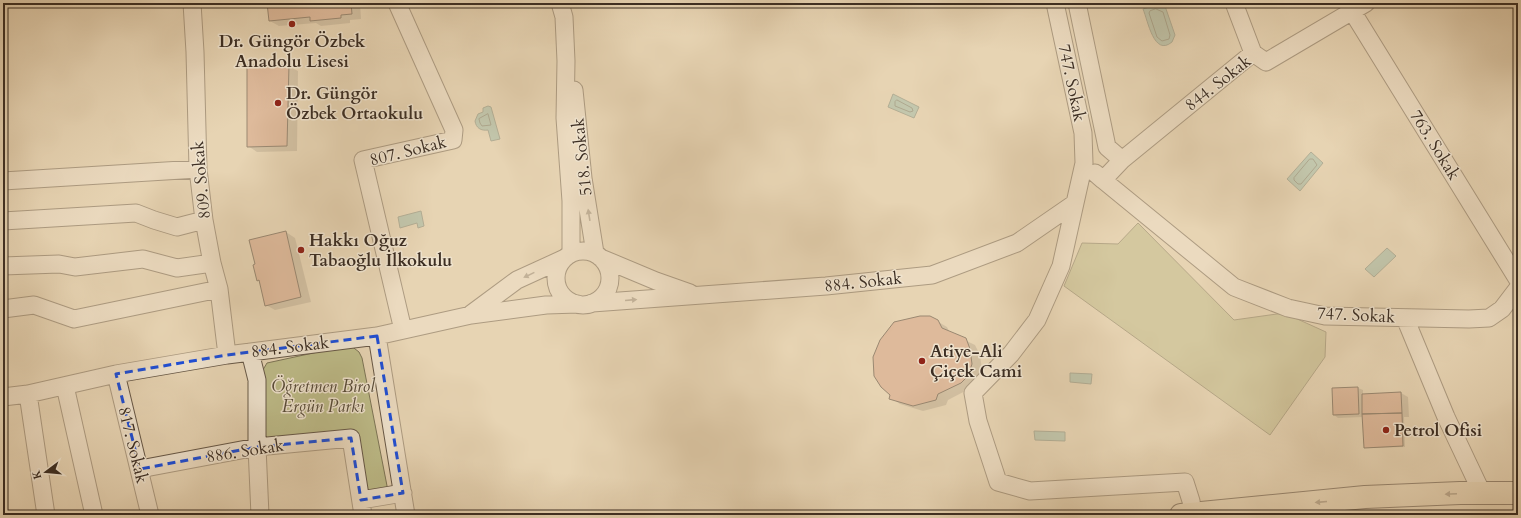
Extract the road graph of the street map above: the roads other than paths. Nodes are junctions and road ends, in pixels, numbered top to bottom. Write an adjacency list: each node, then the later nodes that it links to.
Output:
1 (192, 3): 12 (street, 809. Sokak)
2 (397, 3): 30 (street, 807. Sokak)
3 (560, 3): 9 (street, 518. Sokak)
4 (1055, 3): 11 (street, 747. Sokak)
5 (1077, 3): 10 (street)
6 (1234, 3): 8 (street)
7 (1359, 7): 8 (street, 844. Sokak); 22 (street, 763. Sokak)
8 (1253, 53): 10 (street, 844. Sokak)
9 (566, 61): 18 (street, 518. Sokak); 19 (street, 518. Sokak, one-way to 9)
10 (1122, 160): 13 (street, 844. Sokak)
11 (1084, 163): 13 (street); 15 (street)
12 (198, 169): 14 (street); 16 (street, 809. Sokak)
13 (1103, 180): 29 (street, 747. Sokak)
14 (3, 181)
15 (1075, 203): 25 (street, 884. Sokak); 44 (street)
16 (204, 220): 17 (street); 20 (street, 809. Sokak)
17 (3, 221)
18 (568, 255): 19 (street); 26 (street); 28 (street, one-way to 28)
19 (598, 255): 25 (street); 26 (street)
20 (212, 263): 21 (street); 24 (street, 809. Sokak)
21 (3, 266)
22 (1518, 280)
23 (1518, 288): 29 (street, 747. Sokak)
24 (219, 289): 27 (street); 33 (street, 809. Sokak)
25 (696, 295): 26 (street, 884. Sokak, one-way to 25)
26 (585, 304): 28 (street, 884. Sokak)
27 (3, 309)
28 (470, 315): 30 (street, 884. Sokak)
29 (1405, 318): 41 (street)
30 (403, 330): 31 (street, 884. Sokak)
31 (377, 336): 32 (street, 884. Sokak); 40 (street)
32 (250, 352): 33 (street, 884. Sokak); 38 (street)
33 (227, 355): 34 (street, 884. Sokak)
34 (116, 374): 35 (street, 884. Sokak); 39 (street, 817. Sokak)
35 (65, 386): 37 (street, 884. Sokak); 46 (street)
36 (4, 393): 37 (street, 884. Sokak)
37 (28, 394): 45 (street)
38 (257, 448): 39 (street, 886. Sokak); 43 (street, 886. Sokak); 48 (street)
39 (140, 469): 47 (street, 817. Sokak)
40 (403, 493): 43 (street); 49 (street); 50 (street)
41 (1482, 493): 42 (main road); 44 (main road, one-way to 44)
42 (1518, 493)
43 (362, 507)
44 (1187, 514)
45 (46, 515)
46 (94, 515)
47 (150, 515)
48 (260, 515)
49 (406, 515)
50 (414, 515)

